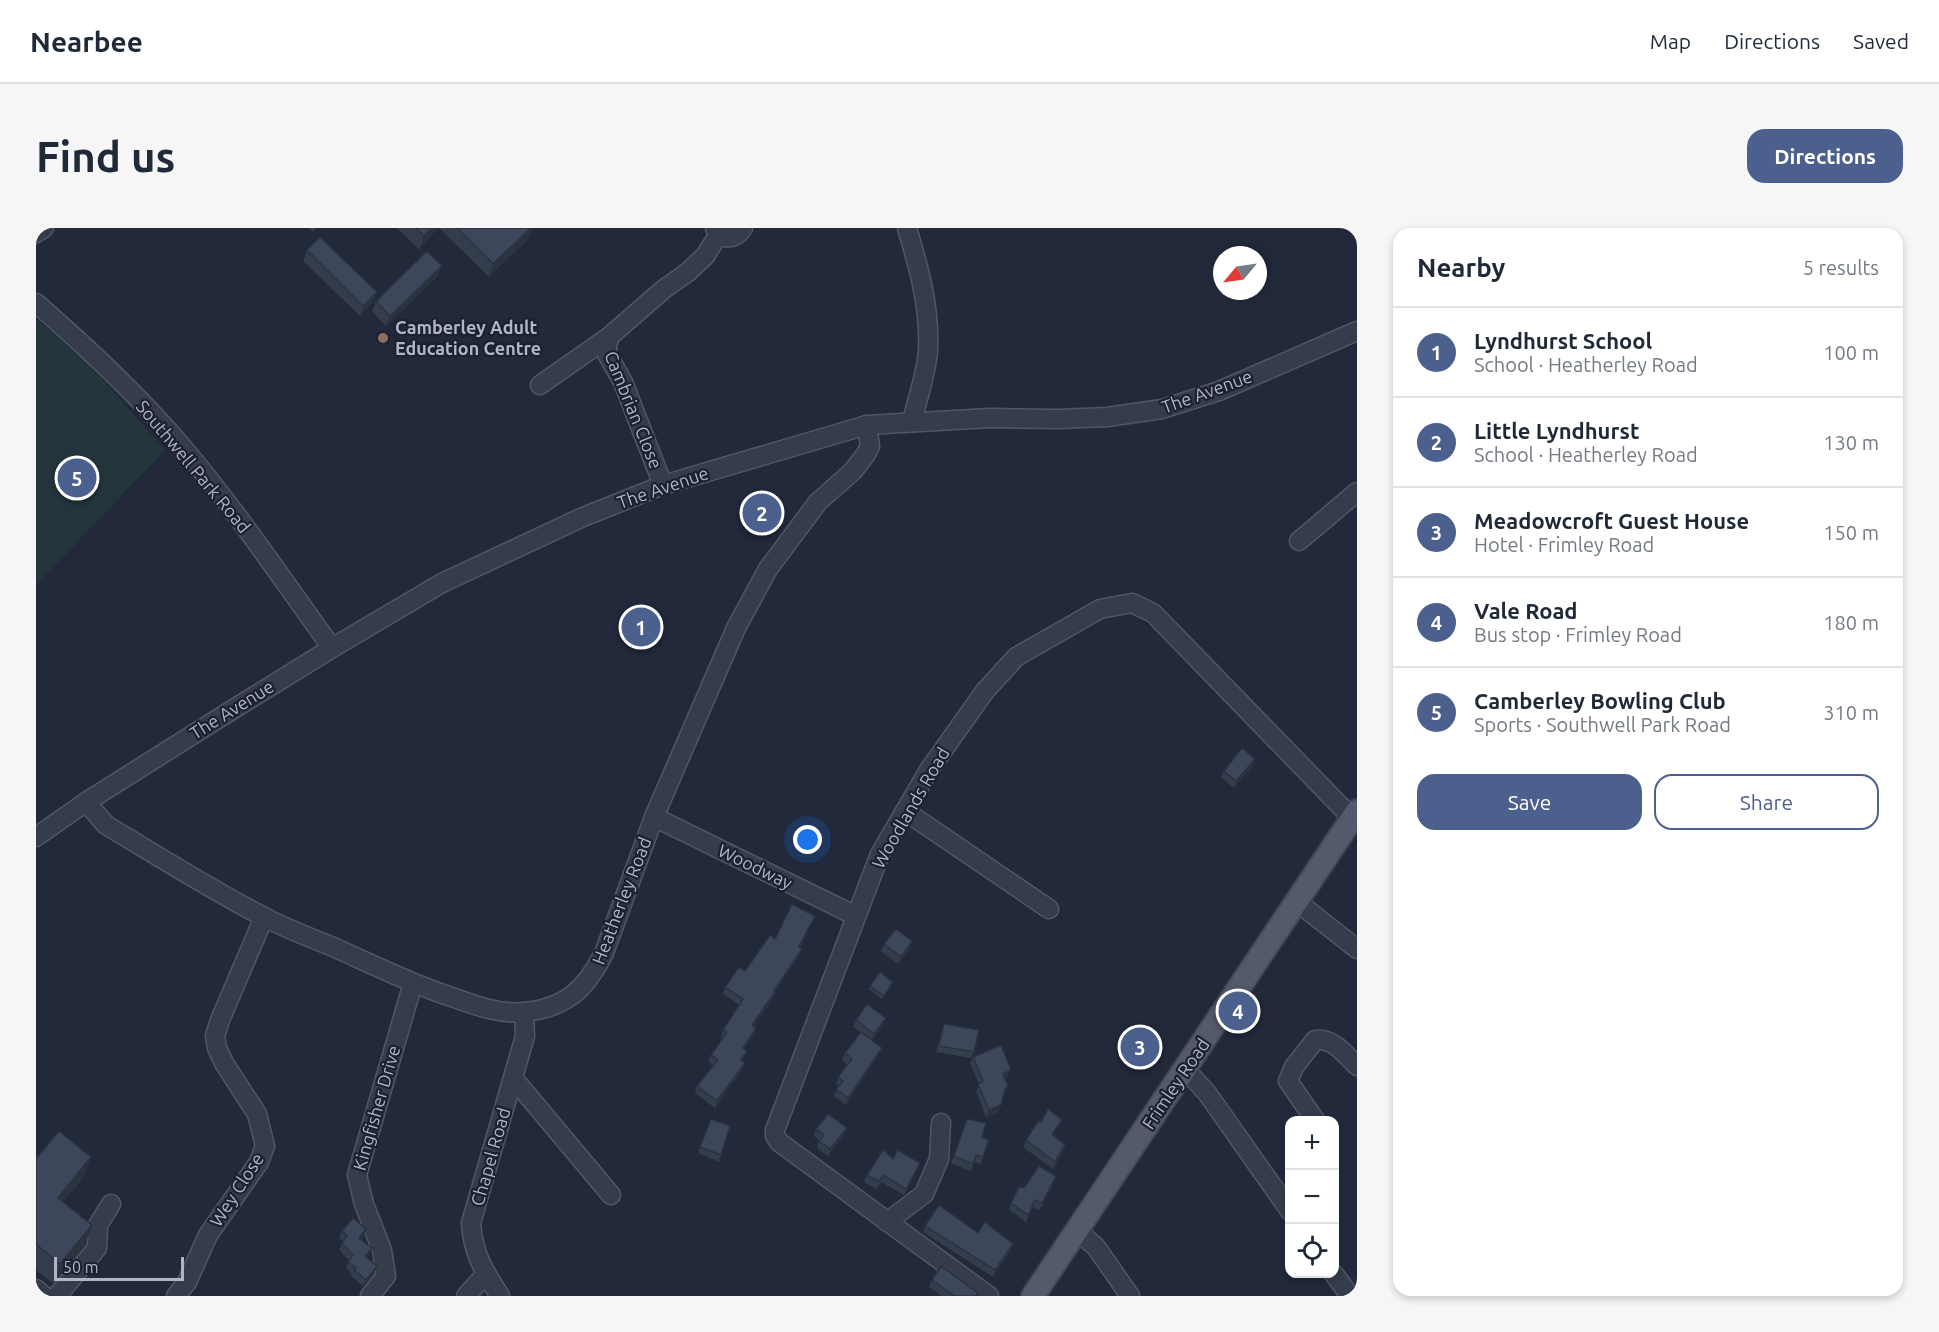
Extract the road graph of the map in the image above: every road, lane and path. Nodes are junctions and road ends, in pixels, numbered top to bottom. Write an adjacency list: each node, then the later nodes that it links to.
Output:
1 (44, 228): 5 (street)
2 (743, 228): 4 (street, Cambrian Close)
3 (907, 228): 10 (street)
4 (717, 231): 8 (street, Cambrian Close)
5 (36, 233)
6 (36, 303): 15 (street, Southwell Park Road)
7 (1357, 331): 10 (street, The Avenue)
8 (610, 336): 9 (street, Cambrian Close); 12 (street, Cambrian Close)
9 (540, 385)
10 (912, 422): 11 (street, The Avenue)
11 (867, 425): 12 (street, The Avenue); 19 (street, Heatherley Road)
12 (663, 485): 15 (street, The Avenue)
13 (1357, 492): 14 (street)
14 (1299, 541)
15 (332, 648): 16 (street, The Avenue)
16 (86, 802): 20 (street, The Avenue); 24 (street, Heatherley Road)
17 (905, 811): 18 (street, Woodlands Road); 22 (street); 23 (street, Woodlands Road)
18 (1355, 814): 21 (main road, Frimley Road)
19 (654, 817): 23 (street, Woodway); 27 (street, Heatherley Road)
20 (36, 837)
21 (1296, 901): 25 (street); 29 (main road, Frimley Road)
22 (1049, 909)
23 (856, 916): 36 (street, Woodlands Road)
24 (264, 918): 26 (street, Heatherley Road); 43 (street, Wey Close)
25 (1357, 949)
26 (413, 983): 27 (street, Heatherley Road); 44 (street, Kingfisher Drive)
27 (524, 1012): 30 (street, Chapel Road)
28 (1357, 1066): 31 (street)
29 (1186, 1070): 33 (street); 37 (main road, Frimley Road)
30 (514, 1079): 34 (street); 38 (street, Chapel Road)
31 (1312, 1116)
32 (941, 1123): 36 (street)
33 (1282, 1186)
34 (611, 1195)
35 (111, 1204): 42 (street)
36 (887, 1222): 47 (street, Woodlands Road)
37 (1077, 1231): 48 (main road, Frimley Road); 49 (street)
38 (486, 1274): 45 (street); 46 (street, Chapel Road)
39 (1337, 1278): 50 (street)
40 (36, 1289): 41 (street)
41 (44, 1296)
42 (57, 1296)
43 (176, 1296)
44 (370, 1296)
45 (466, 1296)
46 (500, 1296)
47 (988, 1296)
48 (1033, 1296)
49 (1130, 1296)
50 (1350, 1296)

